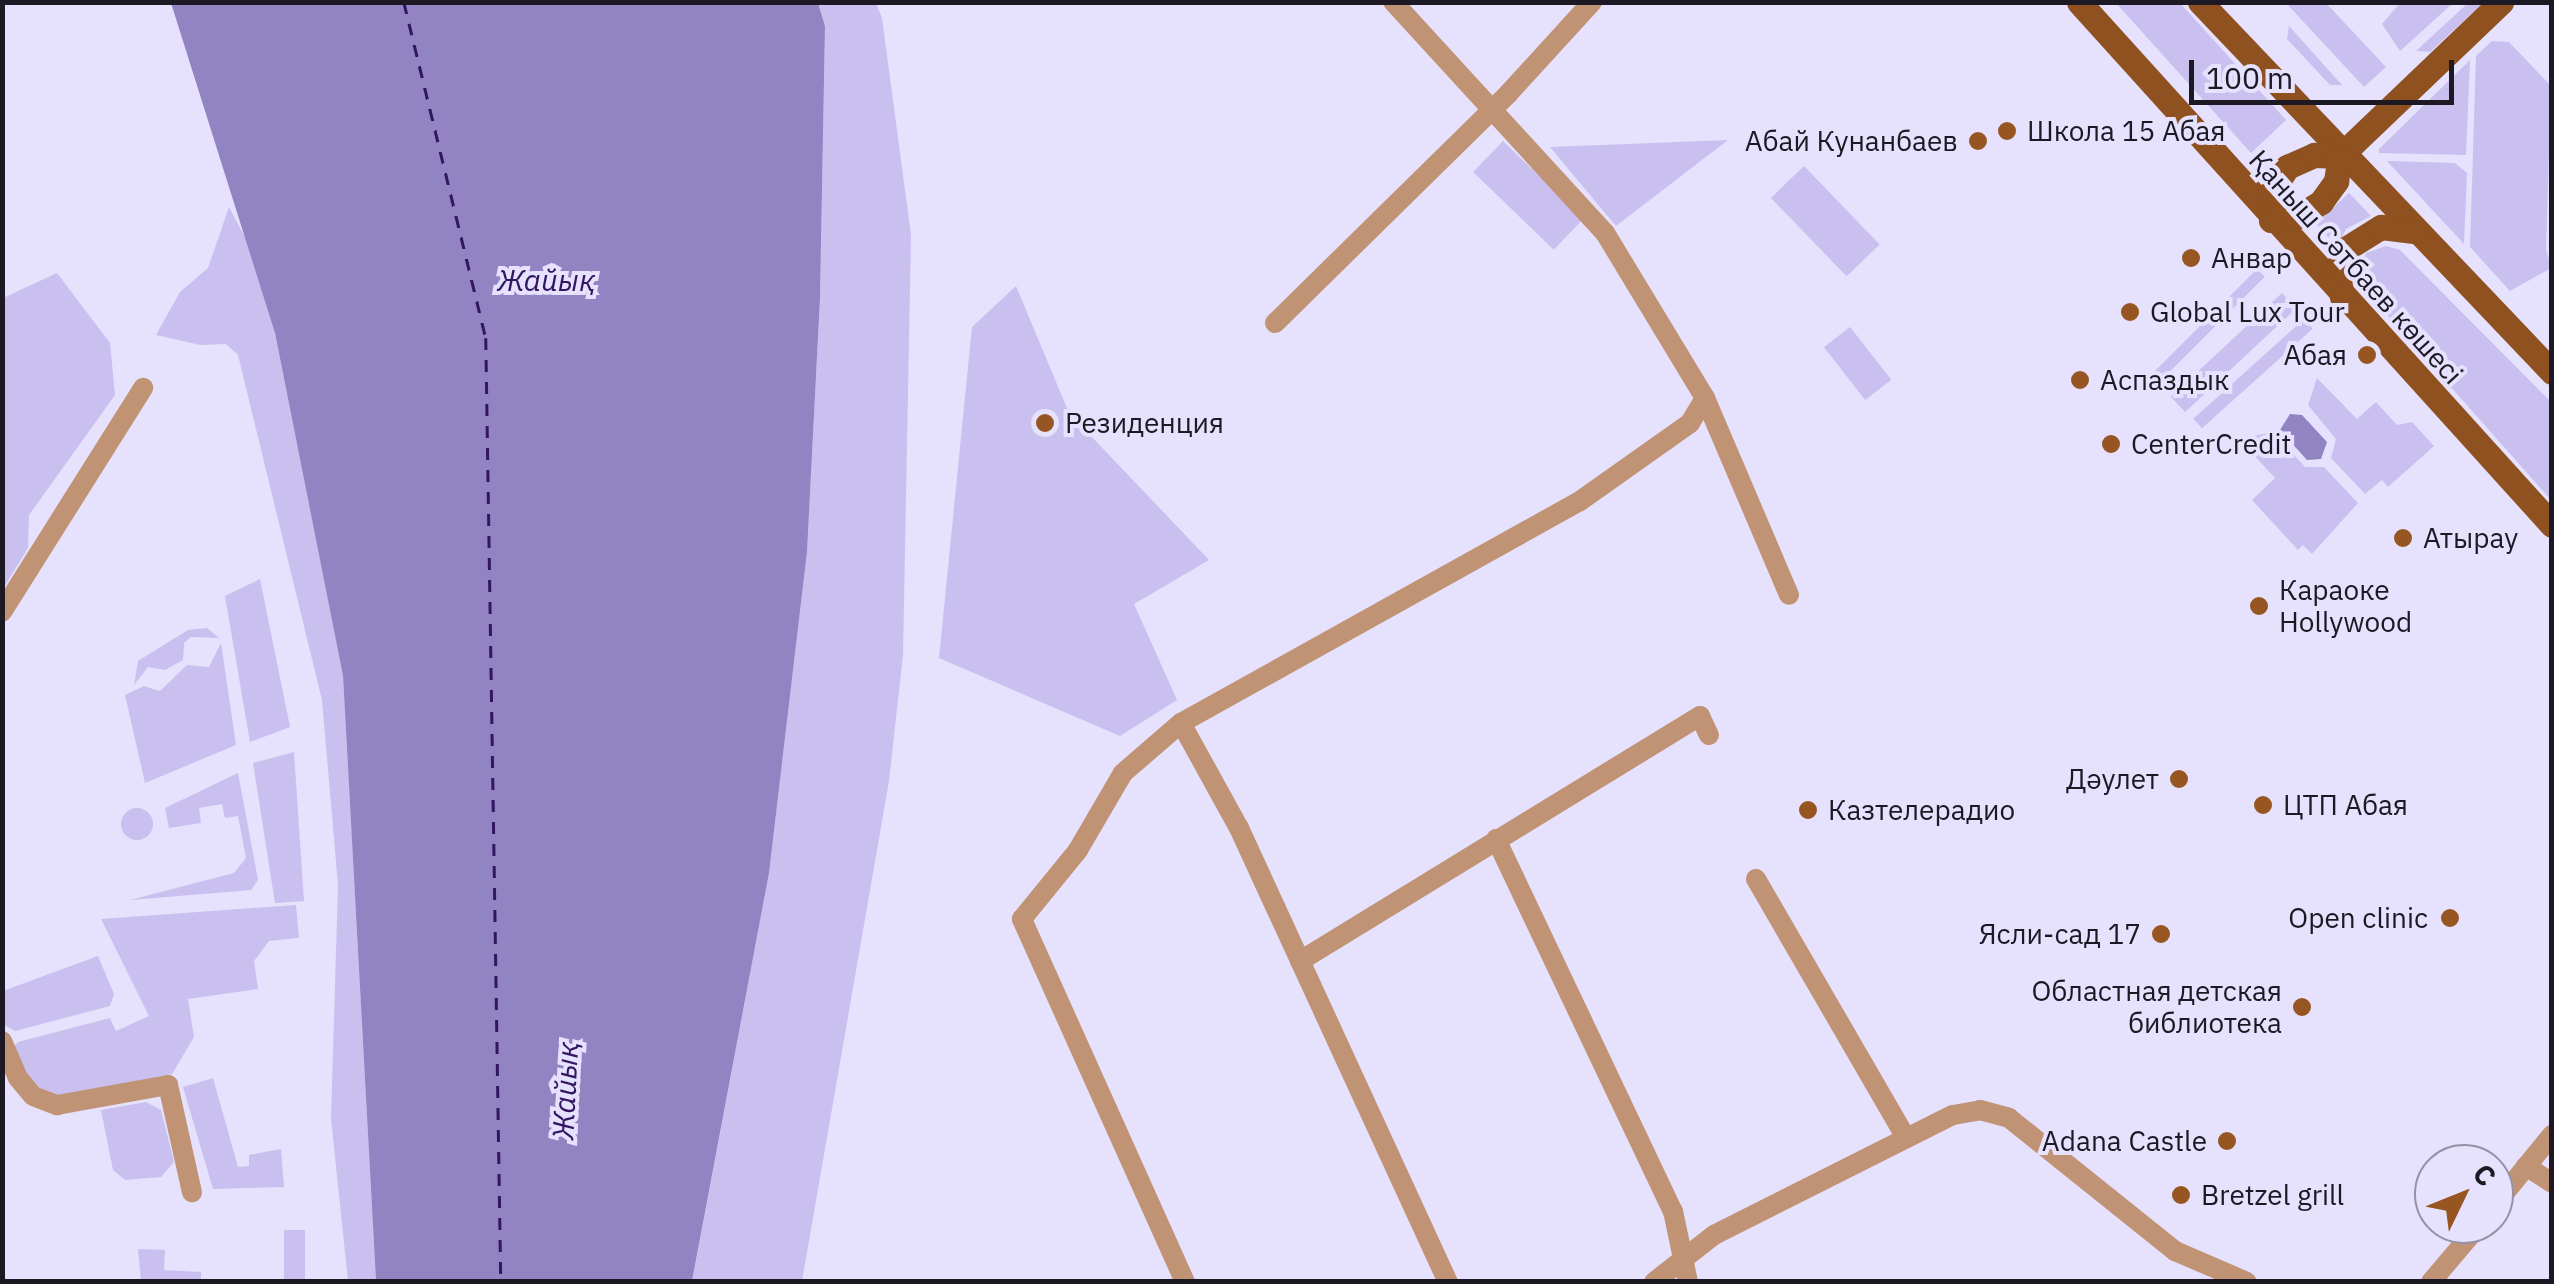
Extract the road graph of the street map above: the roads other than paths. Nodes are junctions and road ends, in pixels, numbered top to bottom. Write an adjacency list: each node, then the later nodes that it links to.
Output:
1 (1392, 2): 6 (street)
2 (1592, 2): 6 (street)
3 (2079, 2): 8 (main road, Қаныш Сәтбаев көшесі)
4 (2200, 2): 7 (main road)
5 (2501, 2): 7 (main road)
6 (1494, 107): 11 (street); 14 (street)
7 (2340, 156): 8 (main road); 8 (main road); 9 (main road)
8 (2272, 220): 10 (main road, Қаныш Сәтбаев көшесі)
9 (2414, 231): 10 (main road); 12 (main road)
10 (2342, 297): 15 (main road, Қаныш Сәтбаев көшесі)
11 (1275, 322)
12 (2552, 372)
13 (143, 388): 17 (street)
14 (1705, 398): 16 (street); 18 (street)
15 (2552, 525)
16 (1789, 595)
17 (2, 612)
18 (1181, 724): 22 (street); 32 (street)
19 (1709, 735): 20 (street)
20 (1496, 839): 22 (street); 31 (street)
21 (1756, 879): 25 (street)
22 (1300, 961): 33 (street)
23 (2, 1041): 29 (street)
24 (2552, 1135): 26 (street)
25 (1906, 1138): 31 (street); 36 (street)
26 (2526, 1166): 27 (street); 28 (street)
27 (2514, 1181)
28 (2552, 1184)
29 (192, 1192)
30 (2463, 1244): 37 (street)
31 (1686, 1254): 34 (street); 35 (street)
32 (1184, 1282)
33 (1448, 1282)
34 (1654, 1282)
35 (1688, 1282)
36 (2247, 1282)
37 (2431, 1282)

